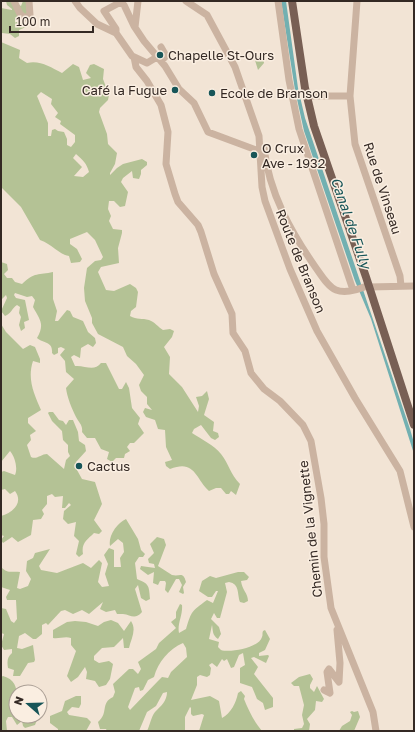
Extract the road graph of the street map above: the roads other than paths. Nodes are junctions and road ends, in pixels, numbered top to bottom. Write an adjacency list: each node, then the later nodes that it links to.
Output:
1 (14, 1): 2 (street)
2 (29, 1)
3 (75, 1): 11 (street)
4 (138, 1): 10 (street)
5 (186, 1): 17 (street, Route de Branson)
6 (278, 1): 21 (street)
7 (292, 1): 15 (main road)
8 (357, 1): 16 (street, Rue de Vinseau)
9 (118, 2): 10 (street); 11 (street, Chemin de la Vignette)
10 (135, 27): 14 (street)
11 (116, 33): 13 (street, Chemin de la Vignette)
12 (160, 47): 14 (street)
13 (134, 57): 14 (street); 24 (street, Chemin de la Vignette)
14 (159, 59): 17 (street)
15 (306, 96): 16 (street); 18 (main road)
16 (350, 96): 19 (street, Rue de Vinseau)
17 (259, 149): 21 (street); 23 (street, Route de Branson)
18 (368, 286): 19 (street); 21 (street); 22 (main road)
19 (401, 286): 20 (street)
20 (414, 286)
21 (355, 289)
22 (414, 425)
23 (414, 527)
24 (335, 622): 25 (street); 26 (street, Chemin de la Vignette)
25 (324, 690)
26 (376, 731)

